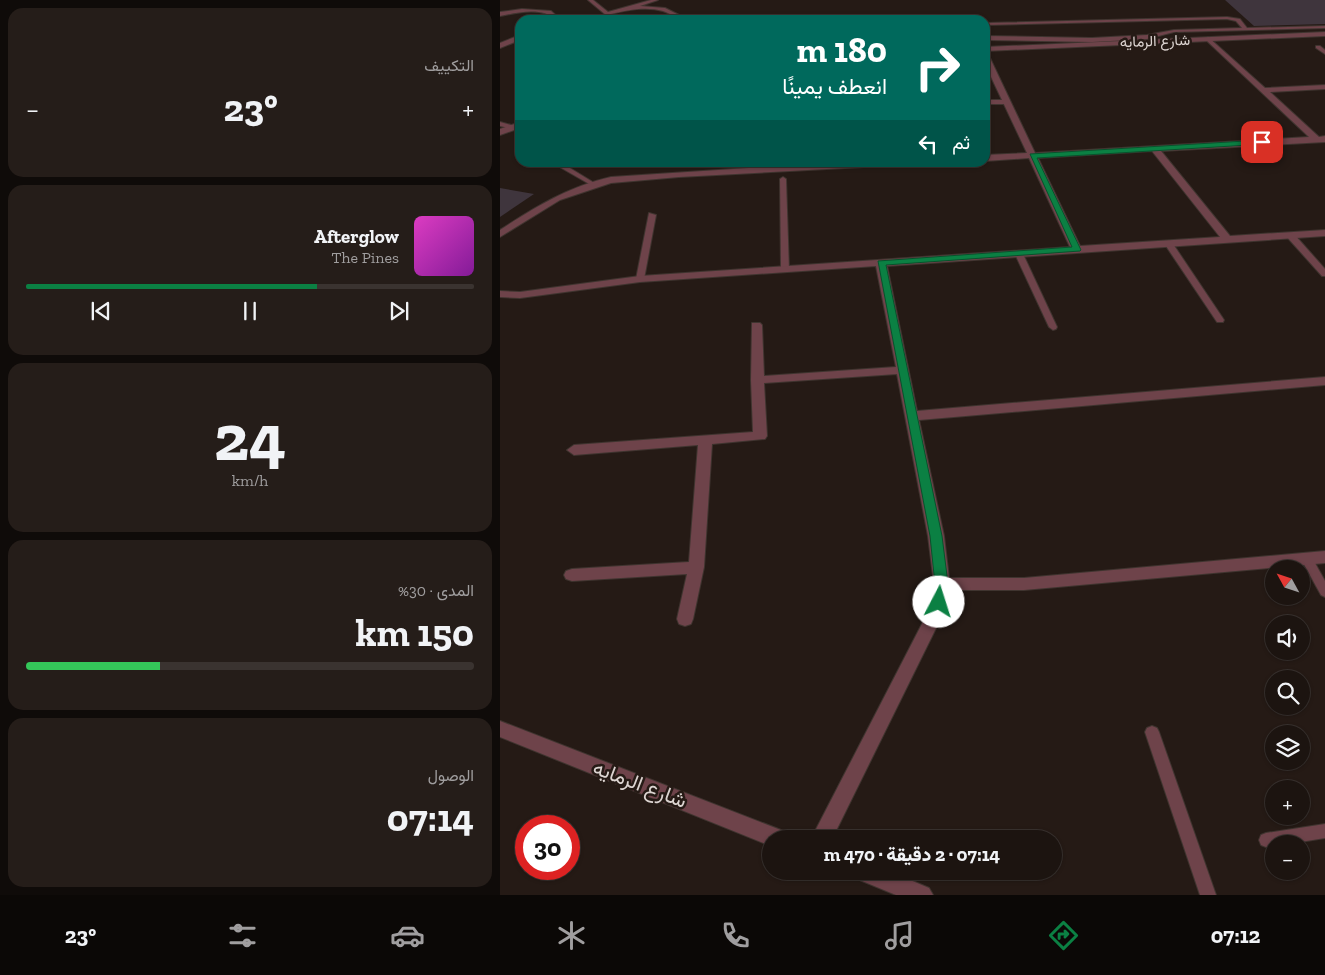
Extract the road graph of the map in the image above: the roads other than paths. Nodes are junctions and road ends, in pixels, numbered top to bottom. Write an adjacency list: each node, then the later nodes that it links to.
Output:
1 (530, 0): 7 (street)
2 (590, 0): 9 (lane)
3 (656, 0): 5 (lane)
4 (661, 0): 6 (lane)
5 (631, 7): 6 (lane); 9 (lane)
6 (663, 9): 11 (lane)
7 (532, 11): 8 (street); 10 (street)
8 (500, 14)
9 (607, 14)
10 (553, 15)
11 (676, 15)
12 (990, 24): 14 (lane)
13 (1325, 27): 14 (lane)
14 (1246, 30): 20 (lane)
15 (1325, 34): 22 (street, شارع الرمايه)
16 (500, 36): 17 (street)
17 (515, 36)
18 (515, 38): 24 (street)
19 (990, 38): 20 (lane)
20 (1017, 38): 23 (lane)
21 (1325, 39): 22 (street, شارع الرمايه)
22 (1211, 42): 23 (street, شارع الرمايه); 28 (street, شارع الرمايه); 31 (street)
23 (1058, 45): 26 (street, شارع الرمايه)
24 (500, 46)
25 (1318, 47): 27 (lane)
26 (990, 49)
27 (1325, 52)
28 (990, 55)
29 (990, 66): 33 (street)
30 (1325, 87): 31 (street)
31 (1264, 90): 38 (street)
32 (990, 102): 33 (lane)
33 (1007, 102): 40 (street)
34 (500, 124): 35 (lane)
35 (515, 126)
36 (515, 127): 37 (street)
37 (500, 132)
38 (1320, 139): 39 (street)
39 (1155, 148): 40 (street); 52 (street)
40 (1033, 156): 41 (street); 54 (street)
41 (990, 158)
42 (563, 167): 47 (lane)
43 (679, 167): 45 (street)
44 (808, 167): 45 (street)
45 (679, 174): 47 (street)
46 (783, 179): 57 (lane)
47 (593, 184): 50 (street)
48 (652, 216): 59 (lane)
49 (1325, 233): 51 (street)
50 (500, 234)
51 (1290, 235): 52 (street); 58 (lane)
52 (1227, 239): 53 (street)
53 (1168, 243): 54 (street); 62 (lane)
54 (1077, 250): 55 (street)
55 (1019, 254): 56 (street); 64 (lane)
56 (881, 263): 57 (street); 65 (street)
57 (785, 270): 59 (street)
58 (1325, 274)
59 (640, 278): 60 (street)
60 (505, 295): 61 (street)
61 (500, 303)
62 (1220, 320)
63 (756, 325): 66 (street)
64 (1053, 327)
65 (903, 370): 66 (street); 68 (street)
66 (757, 380): 69 (street)
67 (1325, 381): 68 (street)
68 (913, 416): 75 (street)
69 (705, 441): 70 (street); 73 (street)
70 (574, 450)
71 (1325, 557): 72 (street)
72 (1307, 559): 75 (street); 76 (lane)
73 (696, 567): 74 (street); 77 (street)
74 (572, 575)
75 (942, 584): 80 (street)
76 (1325, 592)
77 (685, 619)
78 (500, 729): 82 (street, شارع الرمايه)
79 (1152, 732): 86 (lane)
80 (826, 830)
81 (1325, 831): 83 (lane)
82 (762, 832)
83 (1299, 835)
84 (884, 880): 85 (street)
85 (922, 895)
86 (1208, 895)

